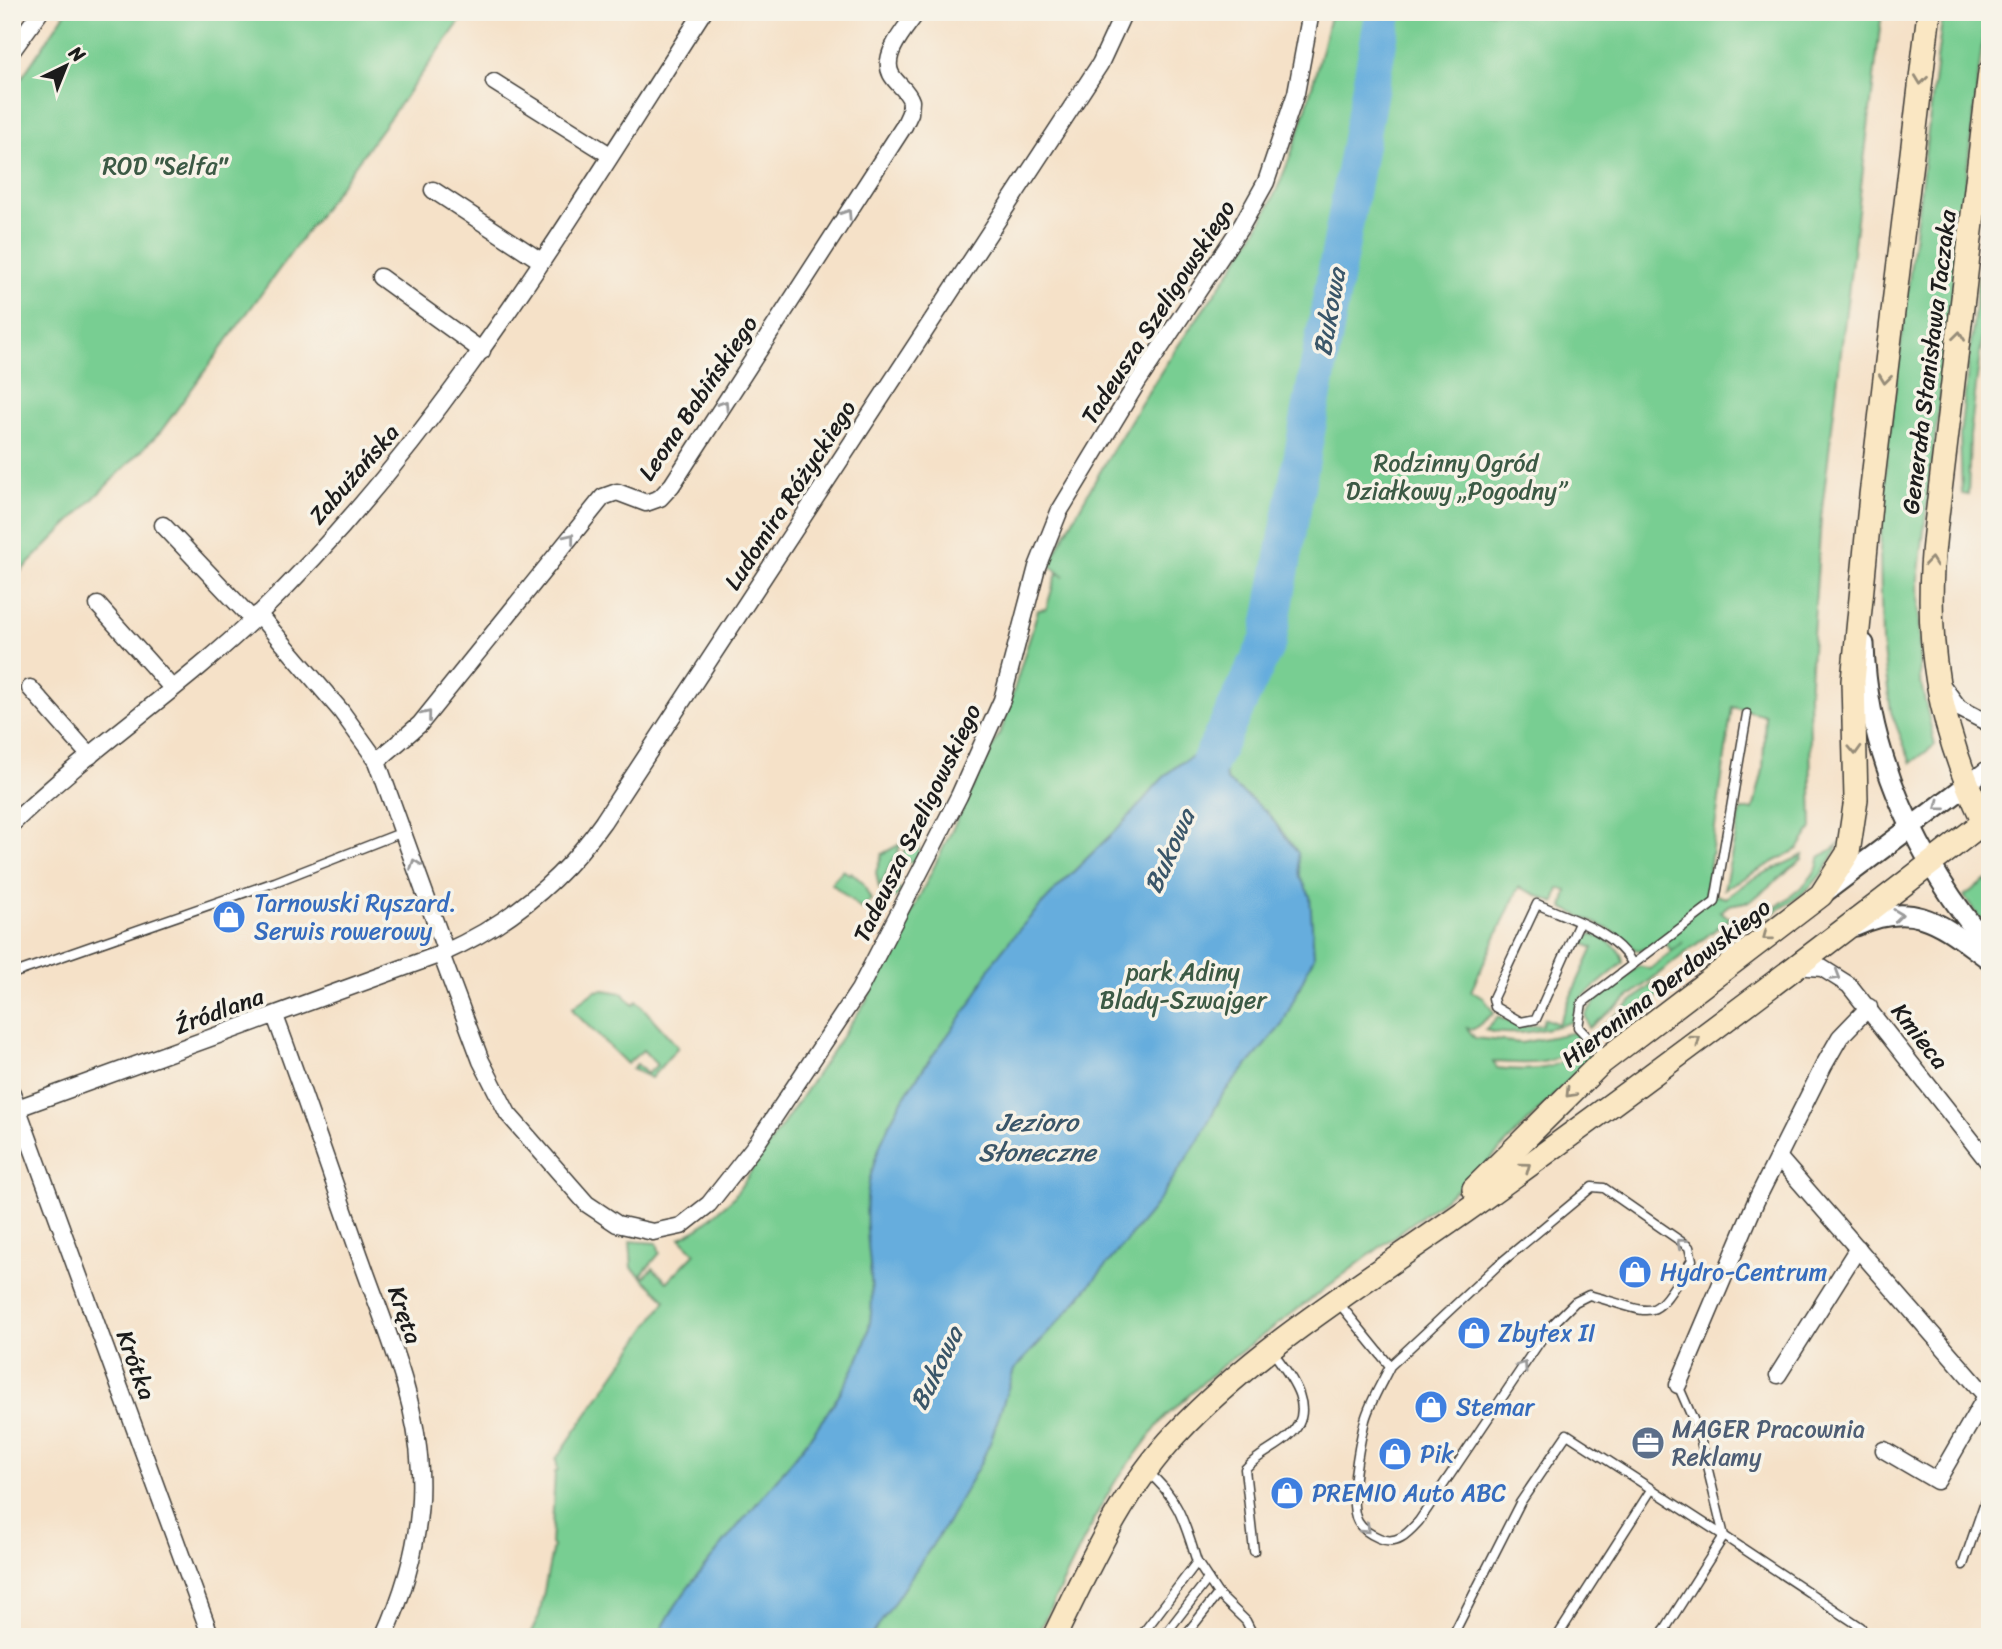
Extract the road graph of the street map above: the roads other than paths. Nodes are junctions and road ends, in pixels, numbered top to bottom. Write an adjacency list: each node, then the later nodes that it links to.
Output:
1 (40, 12): 7 (street)
2 (703, 12): 10 (street, Zabużańska)
3 (917, 12): 25 (street, Leona Babińskiego, one-way to 3)
4 (1124, 12): 37 (street, Ludomira Różyckiego)
5 (1311, 12): 37 (street, Tadeusza Szeligowskiego)
6 (1929, 12): 16 (main road, Generała Stanisława Taczaka, one-way to 16)
7 (12, 51)
8 (1990, 72): 19 (main road, Generała Stanisława Taczaka, one-way to 8)
9 (494, 82): 10 (street)
10 (610, 156): 12 (street, Zabużańska)
11 (433, 190): 12 (street)
12 (541, 261): 14 (street, Zabużańska)
13 (380, 277): 14 (street)
14 (482, 351): 18 (street, Zabużańska)
15 (163, 525): 18 (street)
16 (1864, 591): 30 (street, Generała Stanisława Taczaka); 33 (main road, Generała Stanisława Taczaka, one-way to 33)
17 (98, 605): 21 (street)
18 (255, 617): 21 (street, Zabużańska); 25 (street)
19 (1933, 660): 23 (street, Generała Stanisława Taczaka); 27 (main road, Generała Stanisława Taczaka)
20 (30, 688): 24 (street)
21 (173, 688): 24 (street, Zabużańska)
22 (1747, 713): 39 (lane)
23 (1990, 724)
24 (90, 756): 28 (street, Zabużańska)
25 (377, 761): 31 (street)
26 (1990, 767): 27 (street, Hieronima Derdowskiego)
27 (1966, 785): 29 (main road, Hieronima Derdowskiego); 30 (street, Hieronima Derdowskiego, one-way to 30)
28 (12, 824)
29 (1988, 825): 32 (main road, Hieronima Derdowskiego)
30 (1912, 827): 32 (street); 33 (street, Hieronima Derdowskiego)
31 (403, 832): 37 (street, one-way to 31); 41 (lane)
32 (1931, 864): 35 (main road, Hieronima Derdowskiego); 36 (street)
33 (1821, 895): 44 (main road, Hieronima Derdowskiego, one-way to 44)
34 (1579, 923): 34 (lane); 39 (lane)
35 (1833, 937): 38 (street, one-way to 38); 40 (main road, Hieronima Derdowskiego)
36 (1990, 948)
37 (444, 953): 43 (street, Źródlana)
38 (1990, 960)
39 (1633, 964): 44 (lane)
40 (1794, 966): 42 (street, Kmieca, one-way to 42); 49 (main road, Hieronima Derdowskiego, one-way to 40)
41 (12, 974)
42 (1869, 1007): 46 (street); 47 (street, Kmieca)
43 (275, 1016): 45 (street, Źródlana); 68 (street, Kręta)
44 (1607, 1058): 49 (main road, Hieronima Derdowskiego, one-way to 49)
45 (14, 1104): 67 (street, Krótka)
46 (1779, 1158): 48 (street); 54 (street)
47 (1990, 1164)
48 (1858, 1248): 53 (street); 55 (street)
49 (1371, 1278): 50 (main road, Hieronima Derdowskiego)
50 (1338, 1301): 51 (main road, Hieronima Derdowskiego); 52 (lane)
51 (1272, 1351): 57 (main road, Hieronima Derdowskiego); 61 (lane)
52 (1390, 1366): 52 (lane, one-way to 52)
53 (1778, 1375)
54 (1678, 1385): 60 (lane)
55 (1988, 1399): 56 (street)
56 (1884, 1450)
57 (1146, 1471): 62 (lane); 69 (main road, Hieronima Derdowskiego)
58 (1990, 1487): 63 (lane)
59 (1651, 1490): 60 (lane); 74 (lane); 75 (lane)
60 (1724, 1536): 66 (lane); 77 (lane)
61 (1254, 1551)
62 (1198, 1562): 64 (lane); 70 (lane)
63 (1963, 1565)
64 (1208, 1579): 65 (lane); 71 (lane)
65 (1218, 1594): 72 (lane); 73 (lane)
66 (1662, 1633): 76 (lane)
67 (211, 1637)
68 (384, 1637)
69 (1055, 1637)
70 (1140, 1637)
71 (1163, 1637)
72 (1184, 1637)
73 (1254, 1637)
74 (1452, 1637)
75 (1557, 1637)
76 (1674, 1637)
77 (1855, 1637)

